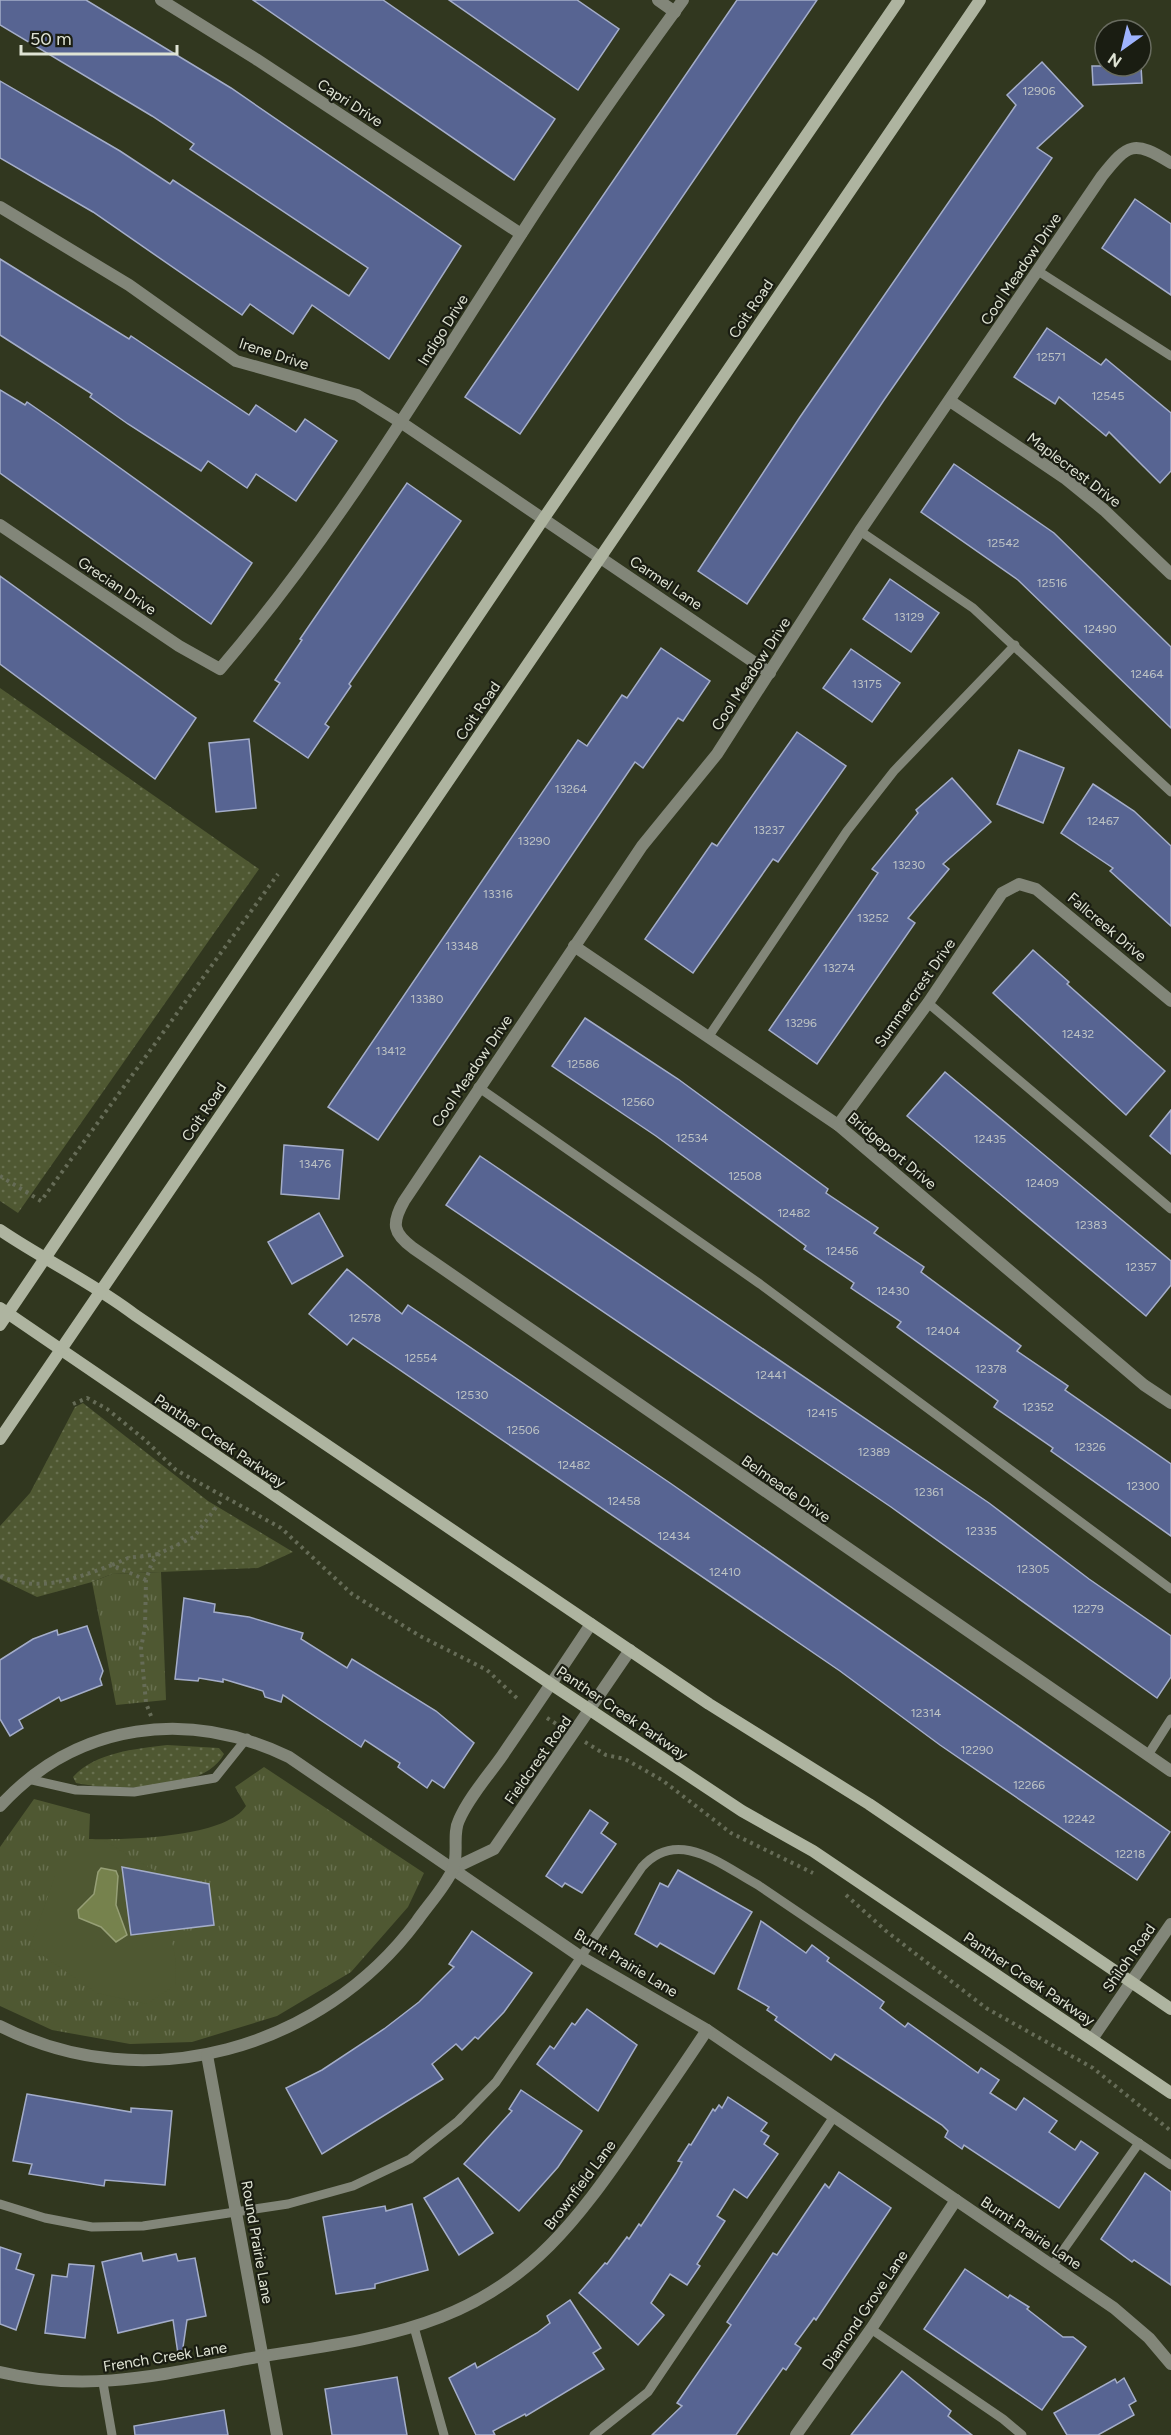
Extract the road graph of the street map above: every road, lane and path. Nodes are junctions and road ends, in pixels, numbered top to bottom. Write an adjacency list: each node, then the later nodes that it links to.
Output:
1 (161, 0): 9 (street, Capri Drive)
2 (658, 0): 6 (street)
3 (683, 0): 6 (street, Indigo Drive)
4 (899, 0): 14 (main road)
5 (975, 2): 17 (main road, Coit Road)
6 (675, 12): 9 (street, Indigo Drive)
7 (1171, 164): 10 (street, Cool Meadow Drive)
8 (0, 207): 13 (street, Irene Drive)
9 (521, 234): 13 (street, Indigo Drive)
10 (1038, 271): 11 (lane); 12 (street, Cool Meadow Drive)
11 (1171, 356)
12 (950, 401): 16 (street, Cool Meadow Drive); 18 (street, Maplecrest Drive)
13 (402, 423): 14 (street, Irene Drive); 20 (street, Indigo Drive)
14 (544, 518): 17 (street, Carmel Lane); 35 (main road)
15 (0, 525): 20 (street, Grecian Drive)
16 (860, 531): 19 (lane); 21 (street, Cool Meadow Drive)
17 (601, 557): 21 (street, Carmel Lane); 36 (main road, Coit Road)
18 (1171, 574)
19 (1015, 645): 22 (lane); 28 (lane)
20 (220, 669)
21 (770, 673): 25 (street, Cool Meadow Drive)
22 (1171, 792)
23 (278, 874): 31 (path)
24 (1019, 884): 26 (street, Fallcreek Drive); 27 (street, Summercrest Drive)
25 (574, 946): 28 (street, Bridgeport Drive); 29 (street, Cool Meadow Drive)
26 (1171, 1001)
27 (928, 1003): 30 (street, Summercrest Drive); 32 (lane)
28 (709, 1036): 30 (street, Bridgeport Drive)
29 (478, 1087): 33 (street, Cool Meadow Drive); 48 (lane)
30 (838, 1125): 40 (street, Bridgeport Drive)
31 (0, 1176)
32 (1171, 1209)
33 (395, 1222): 58 (street, Belmeade Drive)
34 (0, 1230): 35 (main road)
35 (43, 1259): 36 (main road); 37 (main road)
36 (101, 1289): 39 (main road, Coit Road); 49 (main road)
37 (4, 1311): 38 (main road); 39 (main road, Panther Creek Parkway)
38 (0, 1325)
39 (61, 1351): 42 (main road, Coit Road); 51 (main road, Panther Creek Parkway)
40 (1171, 1403)
41 (73, 1404): 43 (path)
42 (0, 1439)
43 (223, 1498): 44 (path); 52 (path)
44 (160, 1553): 45 (path); 47 (path)
45 (112, 1564): 46 (path); 47 (path)
46 (0, 1576)
47 (146, 1580): 55 (path)
48 (1171, 1589)
49 (591, 1624): 50 (main road); 51 (street, Fieldcrest Road)
50 (630, 1650): 53 (street, Fieldcrest Road); 67 (main road)
51 (551, 1684): 52 (street, Fieldcrest Road); 53 (main road, Panther Creek Parkway)
52 (534, 1709): 56 (path); 62 (street, Fieldcrest Road)
53 (591, 1709): 56 (street, Fieldcrest Road); 71 (main road, Panther Creek Parkway)
54 (1171, 1719): 58 (lane)
55 (155, 1728): 57 (street, Burnt Prairie Lane); 60 (street, Burnt Prairie Lane)
56 (573, 1734): 62 (street, Fieldcrest Road); 63 (path)
57 (247, 1738): 60 (lane); 62 (street, Burnt Prairie Lane)
58 (1148, 1755): 59 (street, Belmeade Drive)
59 (1171, 1771)
60 (28, 1779): 61 (street, Burnt Prairie Lane)
61 (0, 1806)
62 (454, 1868): 66 (street, Burnt Prairie Lane); 72 (street, Fieldcrest Road)
63 (821, 1877)
64 (839, 1889): 75 (path)
65 (1171, 1924): 67 (street, Shiloh Road)
66 (581, 1957): 70 (street, Burnt Prairie Lane); 76 (lane); 80 (lane)
67 (1131, 1982): 68 (main road); 71 (street, Shiloh Road)
68 (1171, 2009)
69 (0, 2026): 72 (street, Fieldcrest Road)
70 (707, 2030): 74 (street, Burnt Prairie Lane); 82 (street, Brownfield Lane)
71 (1092, 2039): 73 (main road, Panther Creek Parkway)
72 (207, 2055): 80 (street, Round Prairie Lane)
73 (1171, 2093)
74 (833, 2118): 78 (street, Burnt Prairie Lane); 91 (lane)
75 (1171, 2131)
76 (1139, 2143): 77 (lane); 81 (lane)
77 (1171, 2165)
78 (956, 2200): 81 (street, Burnt Prairie Lane); 83 (street, Diamond Grove Lane)
79 (0, 2204): 80 (lane)
80 (236, 2211): 84 (street, Round Prairie Lane)
81 (1052, 2266): 85 (street, Burnt Prairie Lane)
82 (414, 2327): 84 (street, Brownfield Lane); 90 (lane)
83 (871, 2330): 92 (street, Diamond Grove Lane); 93 (lane)
84 (263, 2356): 87 (street, French Creek Lane); 89 (street, Round Prairie Lane)
85 (1171, 2364)
86 (0, 2372): 87 (street, French Creek Lane)
87 (103, 2383): 88 (lane)
88 (112, 2435)
89 (277, 2435)
90 (444, 2435)
91 (594, 2435)
92 (796, 2435)
93 (1022, 2435)

